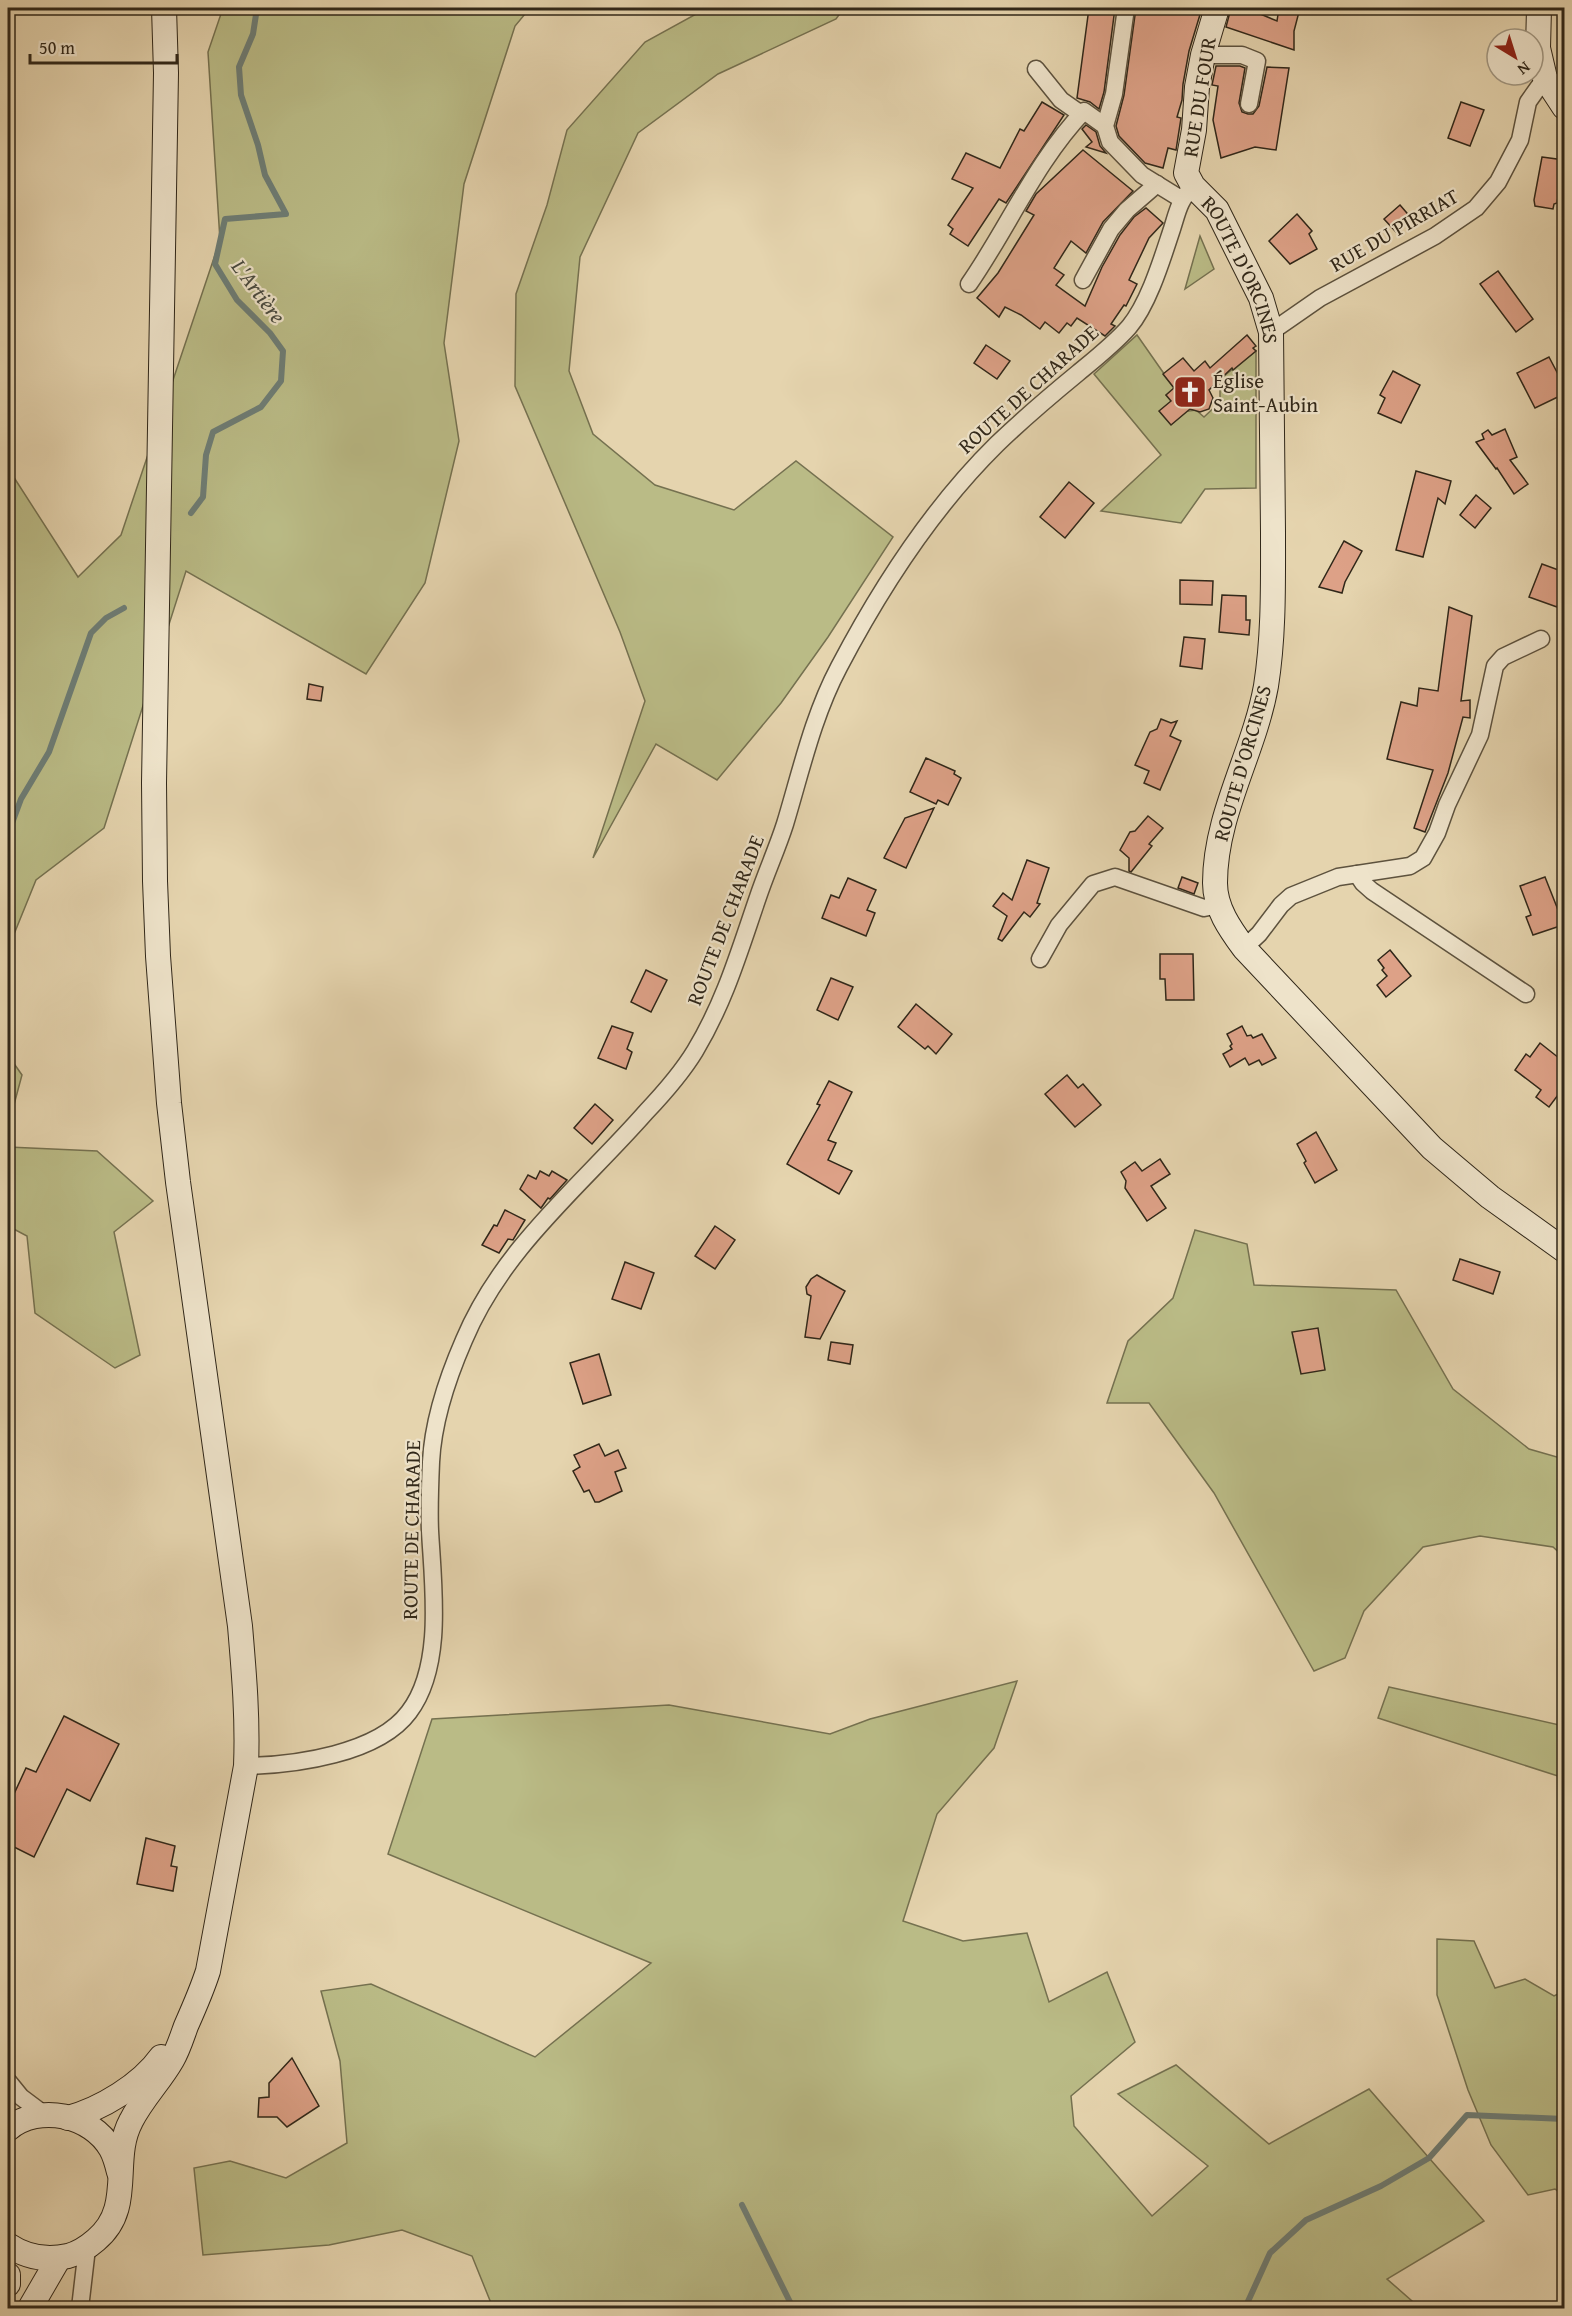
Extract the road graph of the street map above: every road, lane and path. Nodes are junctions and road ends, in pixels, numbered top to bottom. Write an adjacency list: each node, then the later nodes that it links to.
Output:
1 (164, 8): 26 (street)
2 (1126, 8): 13 (street)
3 (1217, 8): 6 (street, RUE DU FOUR)
4 (1539, 8): 5 (street)
5 (1539, 27)
6 (1203, 56): 10 (street); 15 (street, RUE DU FOUR)
7 (1036, 69): 12 (street)
8 (1545, 78): 11 (street)
9 (1539, 87): 18 (street, RUE DU PIRRIAT)
10 (1249, 104)
11 (1564, 107)
12 (1081, 114): 13 (street); 17 (street)
13 (1105, 126): 14 (street)
14 (1157, 184): 15 (street); 16 (street)
15 (1187, 192): 18 (street, ROUTE D'ORCINES); 26 (street, ROUTE DE CHARADE)
16 (1083, 280)
17 (969, 284)
18 (1271, 332): 21 (street, ROUTE D'ORCINES)
19 (1541, 639): 20 (street)
20 (1357, 873): 22 (street); 24 (street)
21 (1219, 905): 22 (street, ROUTE D'ORCINES); 23 (street)
22 (1244, 948): 25 (street, ROUTE D'ORCINES)
23 (1040, 959)
24 (1526, 994)
25 (1564, 1250)
26 (246, 1766): 27 (street)
27 (187, 2025): 29 (street); 31 (street)
28 (8, 2080): 29 (street)
29 (57, 2116): 30 (street); 31 (street)
30 (8, 2129)
31 (120, 2177): 33 (street)
32 (8, 2245): 34 (street)
33 (87, 2248): 34 (street); 38 (street)
34 (59, 2258): 37 (street)
35 (8, 2275): 36 (street)
36 (8, 2284)
37 (30, 2308)
38 (80, 2308)

